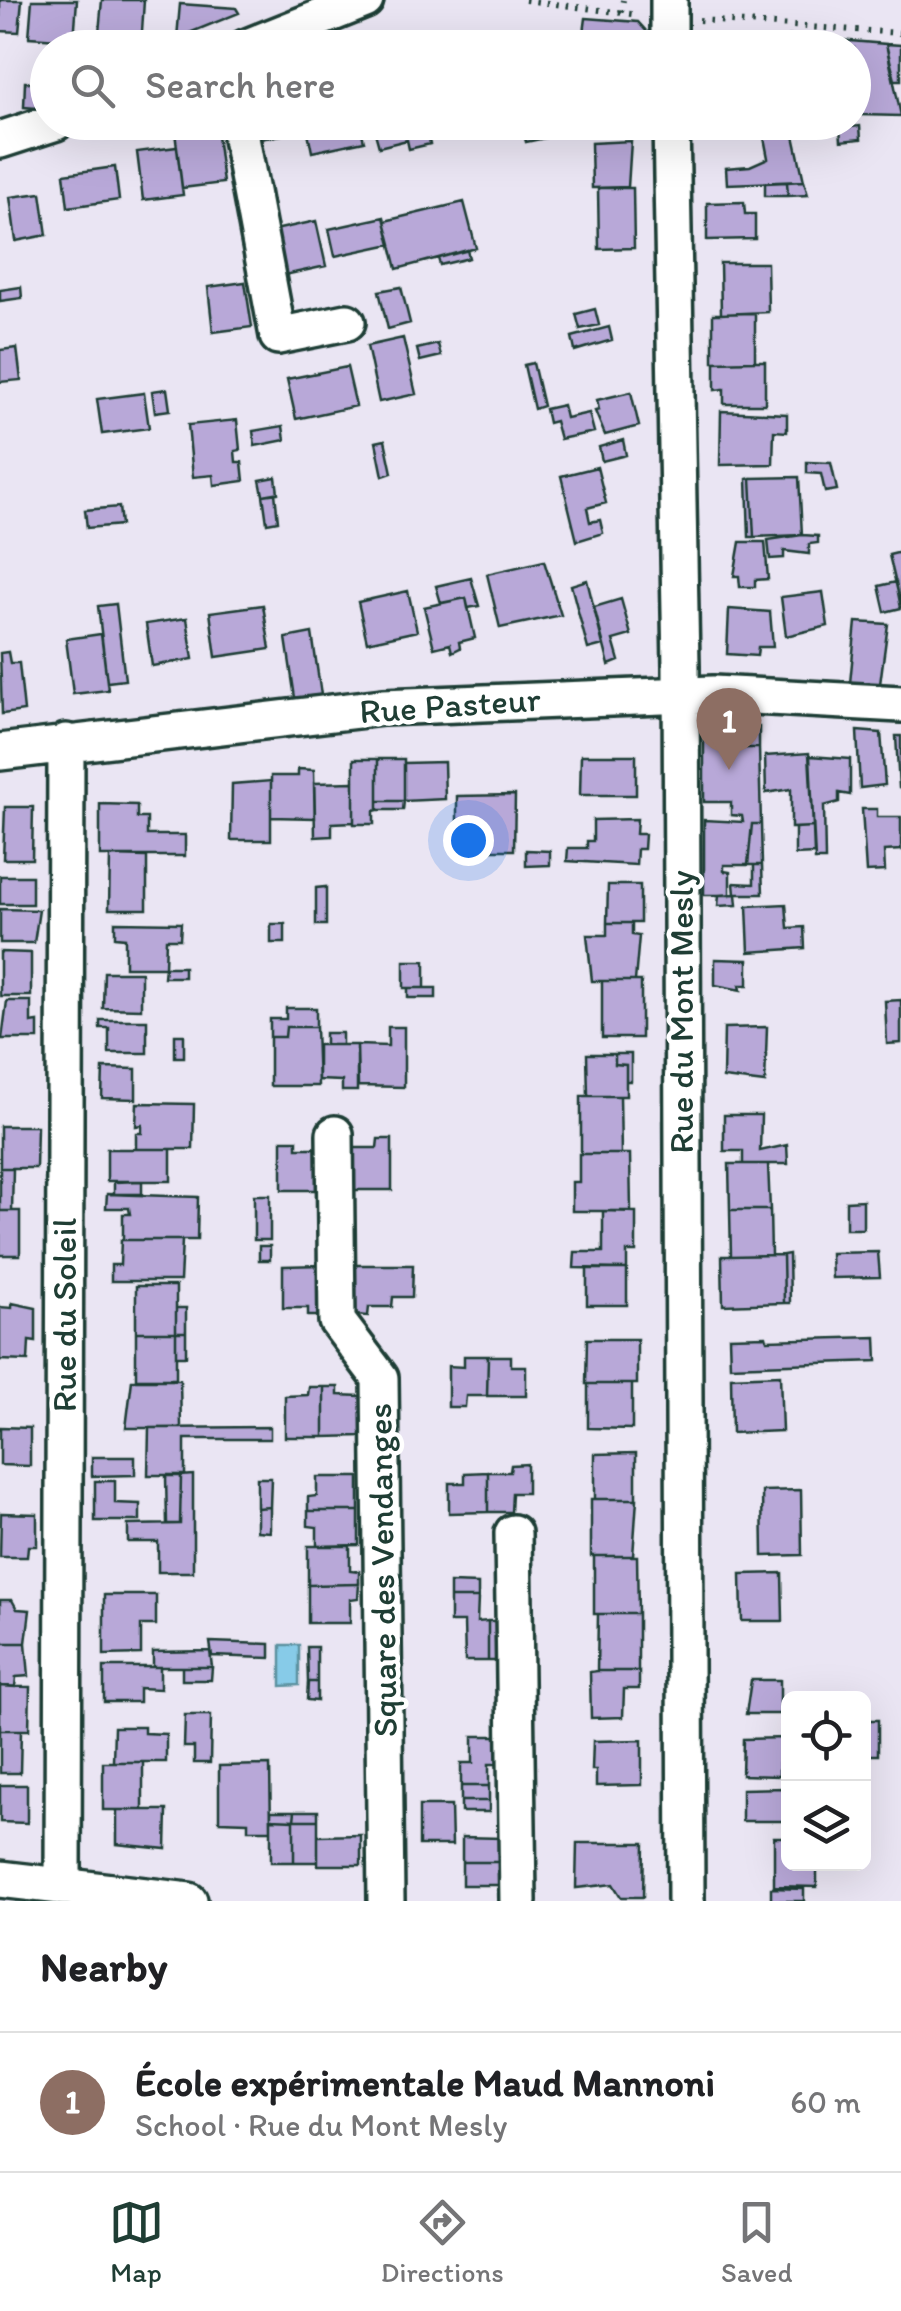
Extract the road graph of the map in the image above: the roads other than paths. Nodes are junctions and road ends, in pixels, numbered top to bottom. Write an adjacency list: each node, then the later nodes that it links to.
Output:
1 (365, 0): 2 (street)
2 (290, 30)
3 (30, 130): 4 (street)
4 (0, 140)
5 (241, 140): 7 (street)
6 (671, 140): 8 (street, Rue du Mont Mesly)
7 (348, 322)
8 (680, 698): 9 (street, Rue Pasteur); 10 (street, Rue Pasteur); 20 (street, Rue du Mont Mesly)
9 (901, 704)
10 (66, 742): 11 (street, Rue Pasteur); 15 (street, Rue du Soleil)
11 (0, 752)
12 (335, 1134): 18 (street, Square des Vendanges)
13 (514, 1533): 19 (street)
14 (0, 1879): 15 (street)
15 (62, 1886): 16 (street)
16 (132, 1898): 17 (street)
17 (189, 1901)
18 (386, 1901)
19 (518, 1901)
20 (686, 1901)

